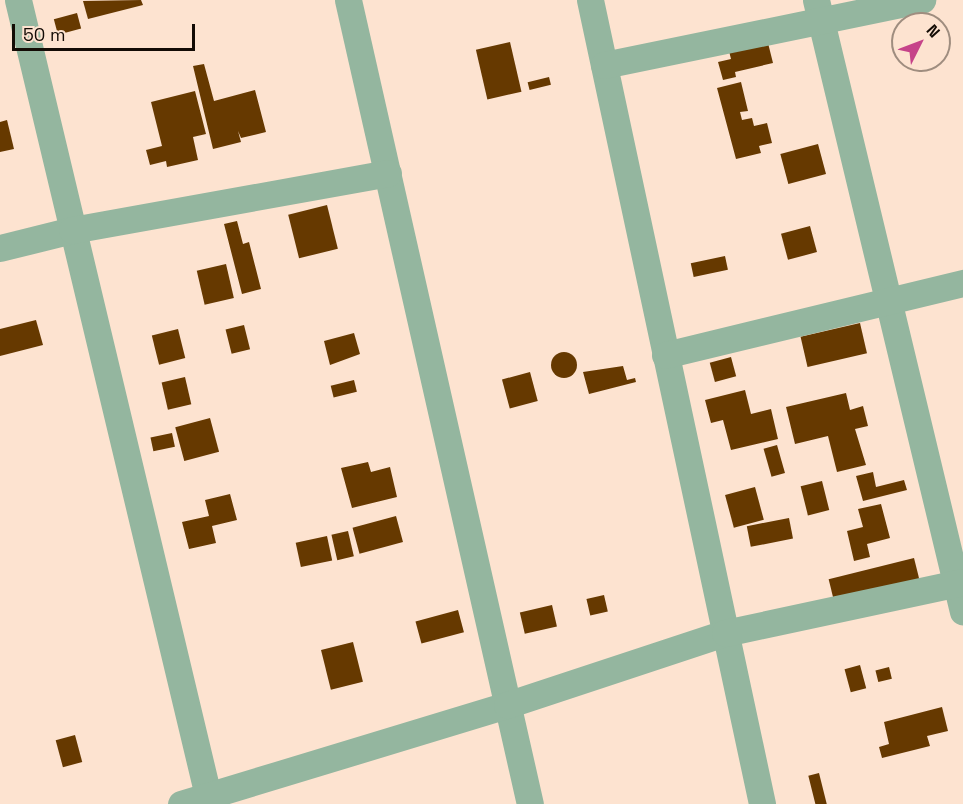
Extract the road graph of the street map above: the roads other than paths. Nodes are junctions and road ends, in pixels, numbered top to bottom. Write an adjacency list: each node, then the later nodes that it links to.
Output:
1 (18, 0): 8 (street)
2 (348, 0): 7 (street)
3 (590, 0): 6 (street)
4 (922, 0): 5 (street)
5 (819, 11): 6 (street); 11 (street)
6 (604, 65): 12 (street)
7 (388, 173): 8 (street); 16 (street)
8 (72, 230): 9 (street); 17 (street)
9 (0, 248)
10 (963, 284): 11 (street)
11 (889, 303): 12 (street); 13 (street)
12 (665, 355): 15 (street)
13 (960, 583): 14 (street); 15 (street)
14 (963, 612)
15 (725, 633): 16 (street); 20 (street)
16 (507, 705): 17 (street); 19 (street)
17 (209, 799): 18 (street)
18 (181, 804)
19 (530, 804)
20 (762, 804)

